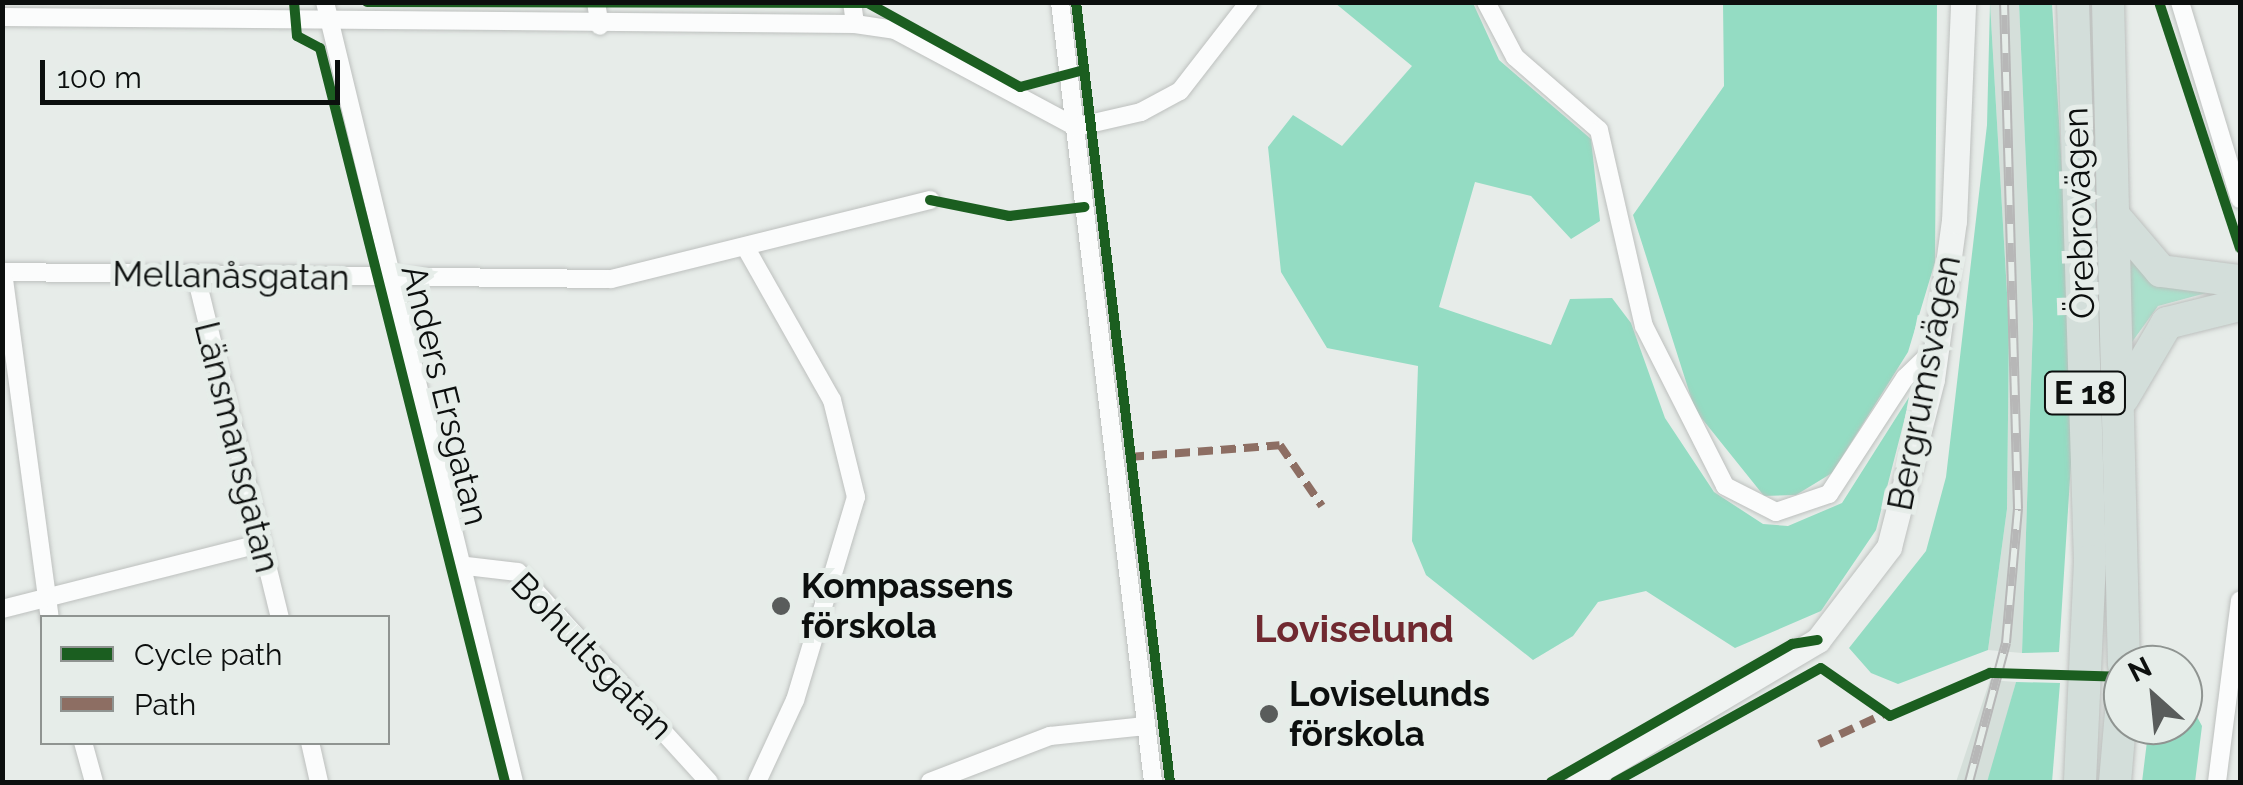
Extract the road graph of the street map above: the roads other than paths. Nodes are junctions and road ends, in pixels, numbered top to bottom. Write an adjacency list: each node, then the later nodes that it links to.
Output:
1 (596, 2): 14 (street)
2 (852, 2): 13 (street)
3 (1060, 2): 15 (street)
4 (1249, 2): 15 (street)
5 (1486, 2): 25 (street)
6 (1964, 2): 25 (street, Bergrumsvägen)
7 (2073, 2): 46 (highway, Örebrovägen / E 18)
8 (2108, 2): 18 (highway, Örebrovägen / E 18)
9 (2180, 2): 16 (street)
10 (50, 10): 11 (street); 12 (street)
11 (326, 10): 14 (street); 22 (street, Anders Ersgatan)
12 (2, 17)
13 (855, 24): 14 (street); 15 (street)
14 (600, 26)
15 (1076, 126): 34 (street)
16 (2240, 198)
17 (930, 200): 19 (street, Mellanåsgatan)
18 (2115, 217): 23 (highway); 26 (highway, Örebrovägen / E 18)
19 (747, 250): 22 (street, Mellanåsgatan); 42 (street)
20 (3, 272): 21 (street, Mellanåsgatan); 31 (street)
21 (196, 276): 22 (street, Mellanåsgatan); 27 (street, Länsmansgatan)
22 (388, 278): 28 (street, Anders Ersgatan)
23 (2240, 282)
24 (2240, 305): 26 (highway, E 18)
25 (1936, 348): 45 (street, Bergrumsvägen)
26 (2120, 402): 33 (highway, Örebrovägen / E 18)
27 (259, 544): 31 (street); 32 (street, Länsmansgatan)
28 (458, 565): 40 (street, Anders Ersgatan); 41 (street, Bohultsgatan)
29 (2240, 600): 48 (street)
30 (2, 608): 31 (street)
31 (48, 610)
32 (279, 615)
33 (2124, 645)
34 (1144, 726): 43 (street); 44 (street)
35 (84, 745): 38 (street)
36 (311, 745): 39 (street)
37 (2118, 745): 47 (highway)
38 (94, 782)
39 (320, 782)
40 (514, 782)
41 (709, 782)
42 (757, 782)
43 (930, 782)
44 (1153, 782)
45 (1580, 782)
46 (2080, 782)
47 (2115, 782)
48 (2217, 782)

